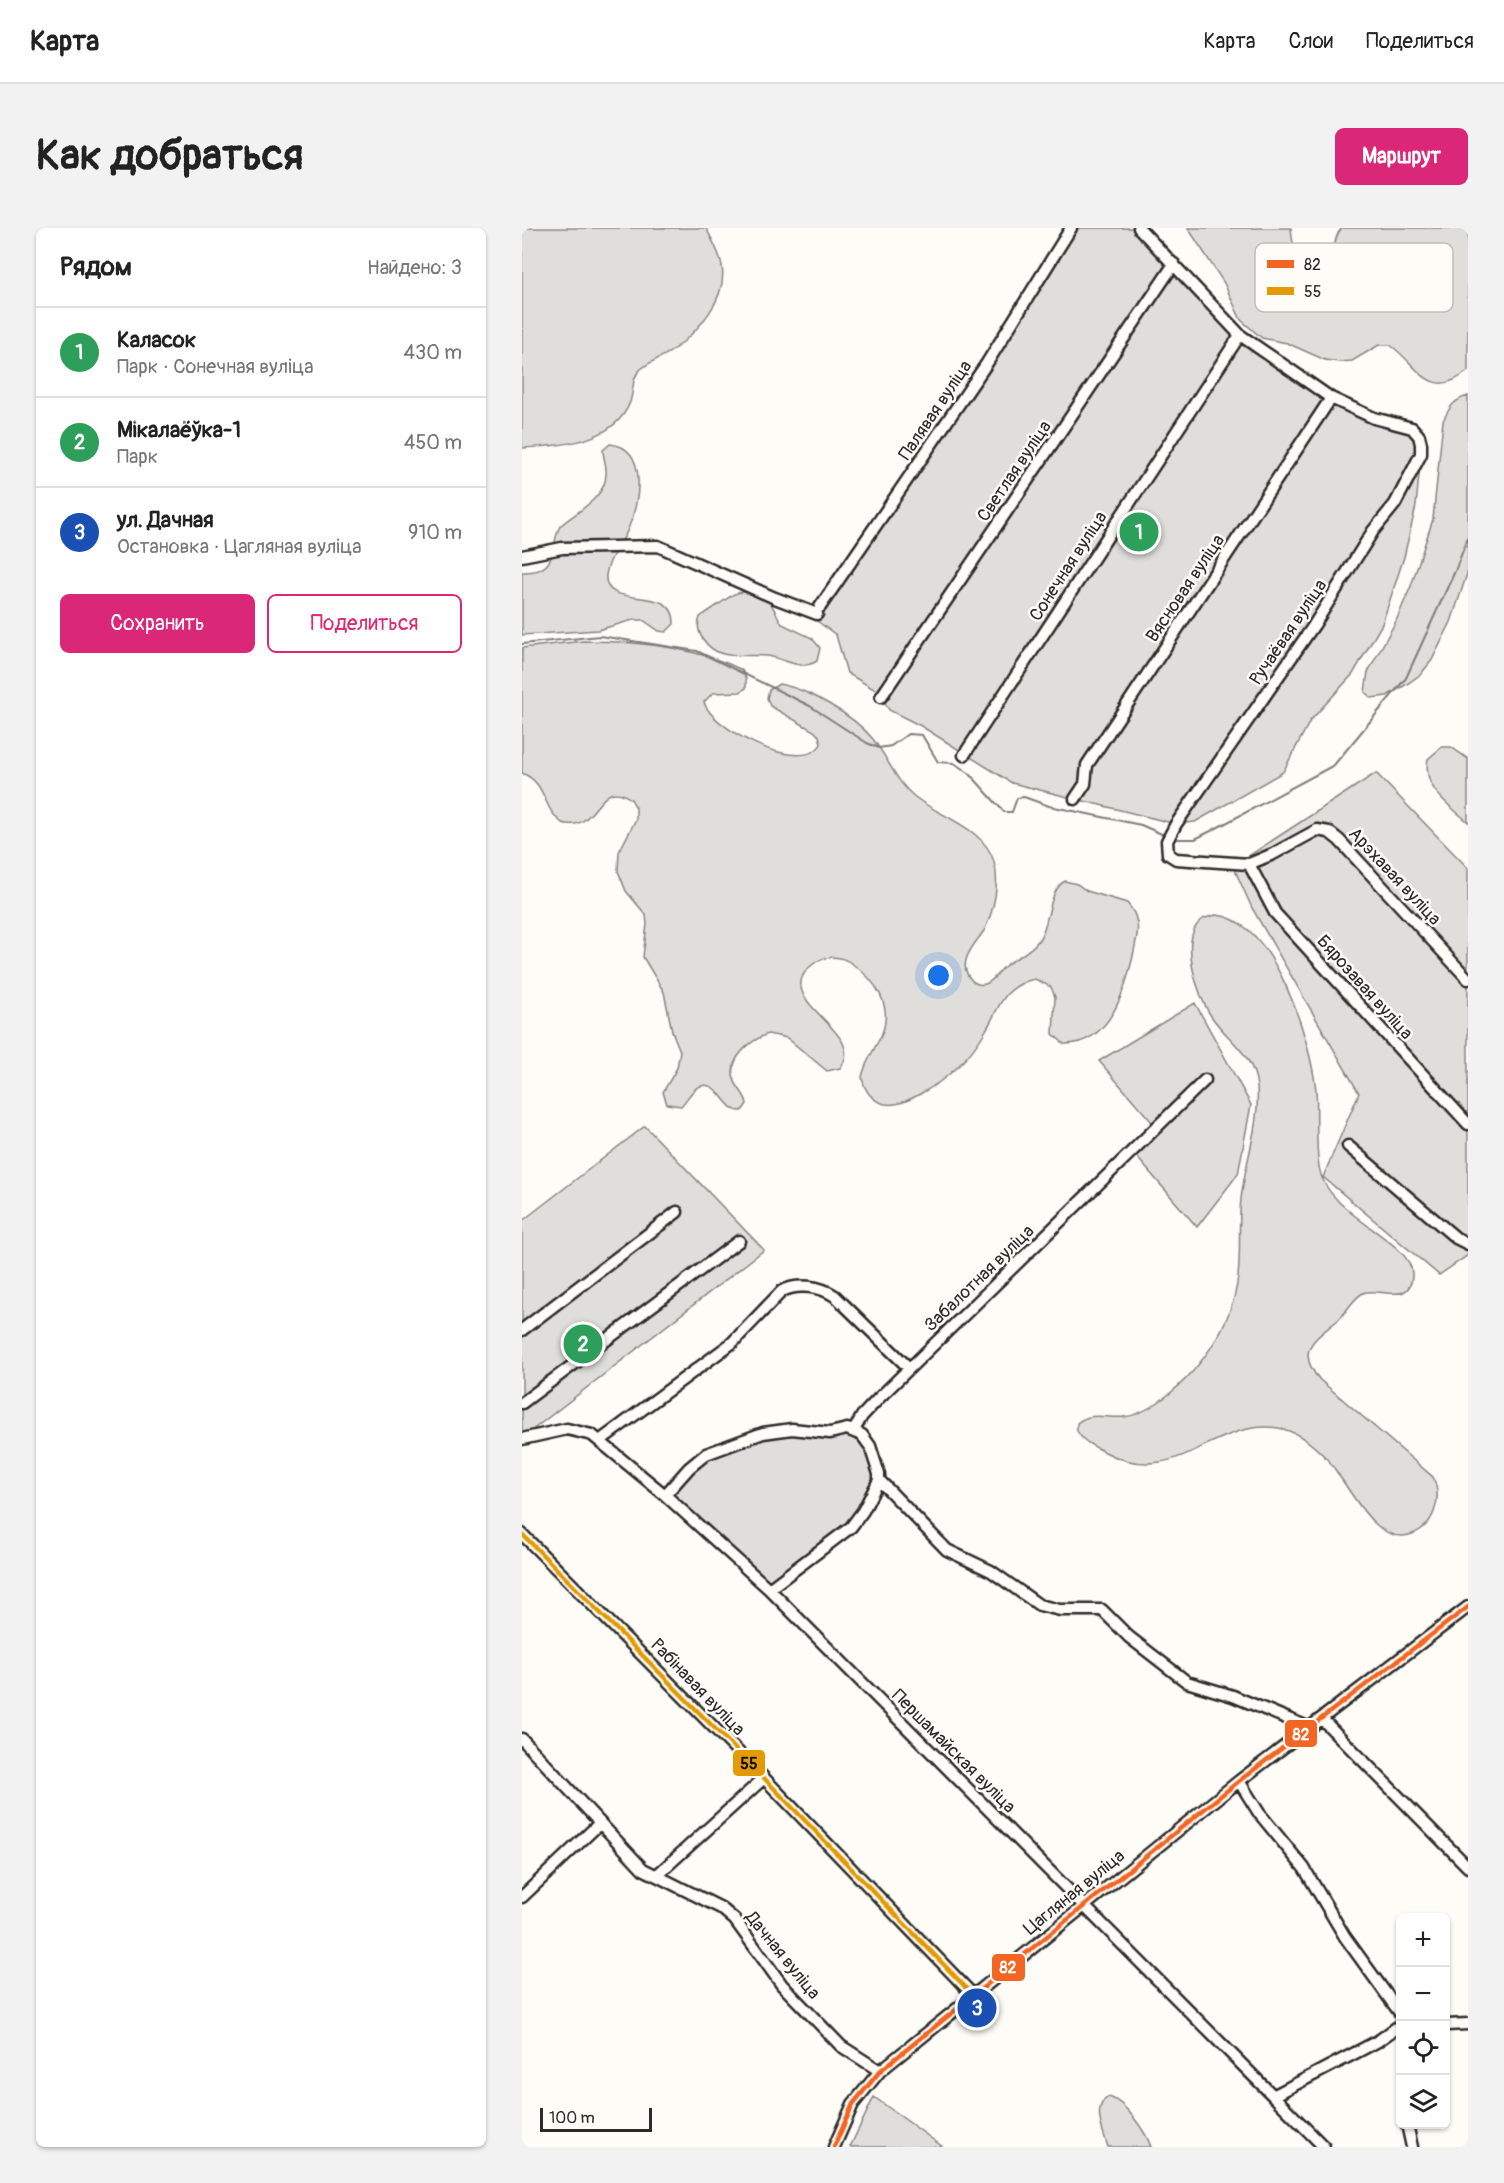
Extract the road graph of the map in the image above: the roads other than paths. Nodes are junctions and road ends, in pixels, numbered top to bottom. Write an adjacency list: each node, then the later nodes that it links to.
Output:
1 (1071, 228): 6 (street, Палявая вуліца)
2 (1139, 228): 3 (street)
3 (1174, 264): 4 (street); 7 (street, Светлая вуліца)
4 (1240, 335): 5 (street); 8 (street, Сонечная вуліца)
5 (1331, 398): 9 (street, Вясновая вуліца); 10 (street, Ручаёвая вуліца)
6 (522, 556)
7 (881, 697)
8 (963, 755)
9 (1075, 799)
10 (1249, 864): 11 (street, Арэхавая вуліца); 13 (street, Бярозавая вуліца)
11 (1468, 979)
12 (1205, 1080): 19 (street, Забалотная вуліца)
13 (1468, 1124)
14 (1348, 1146): 17 (street)
15 (678, 1212): 18 (street)
16 (739, 1241): 20 (street)
17 (1468, 1244)
18 (522, 1330)
19 (909, 1368): 21 (street, Забалотная вуліца); 23 (street)
20 (522, 1403)
21 (854, 1430): 24 (street); 25 (street)
22 (522, 1438): 23 (street)
23 (601, 1440): 25 (street, Першамайская вуліца)
24 (879, 1480): 27 (street); 30 (street)
25 (665, 1495): 27 (street, Першамайская вуліца)
26 (522, 1534): 32 (street, Рабінавая вуліца)
27 (769, 1589): 38 (street, Першамайская вуліца)
28 (1468, 1606): 29 (street, Цагляная вуліца)
29 (1322, 1719): 30 (street, Цагляная вуліца); 35 (street)
30 (1310, 1728): 33 (street, Цагляная вуліца)
31 (522, 1739): 34 (street, Дачная вуліца)
32 (764, 1778): 36 (street); 39 (street, Рабінавая вуліца)
33 (1239, 1781): 38 (street, Цагляная вуліца); 40 (street)
34 (599, 1824): 36 (street, Дачная вуліца); 37 (street)
35 (1468, 1867)
36 (657, 1875): 44 (street, Дачная вуліца)
37 (522, 1897)
38 (1085, 1904): 39 (street, Цагляная вуліца); 45 (street, Першамайская вуліца)
39 (973, 1995): 44 (street, Цагляная вуліца)
40 (1396, 2006)
41 (1468, 2024): 42 (street)
42 (1450, 2025)
43 (1396, 2028): 45 (street)
44 (880, 2071): 47 (street, Цагляная вуліца)
45 (1275, 2095): 48 (street, Першамайская вуліца)
46 (1408, 2129): 49 (street)
47 (834, 2147)
48 (1324, 2147)
49 (1412, 2147)

